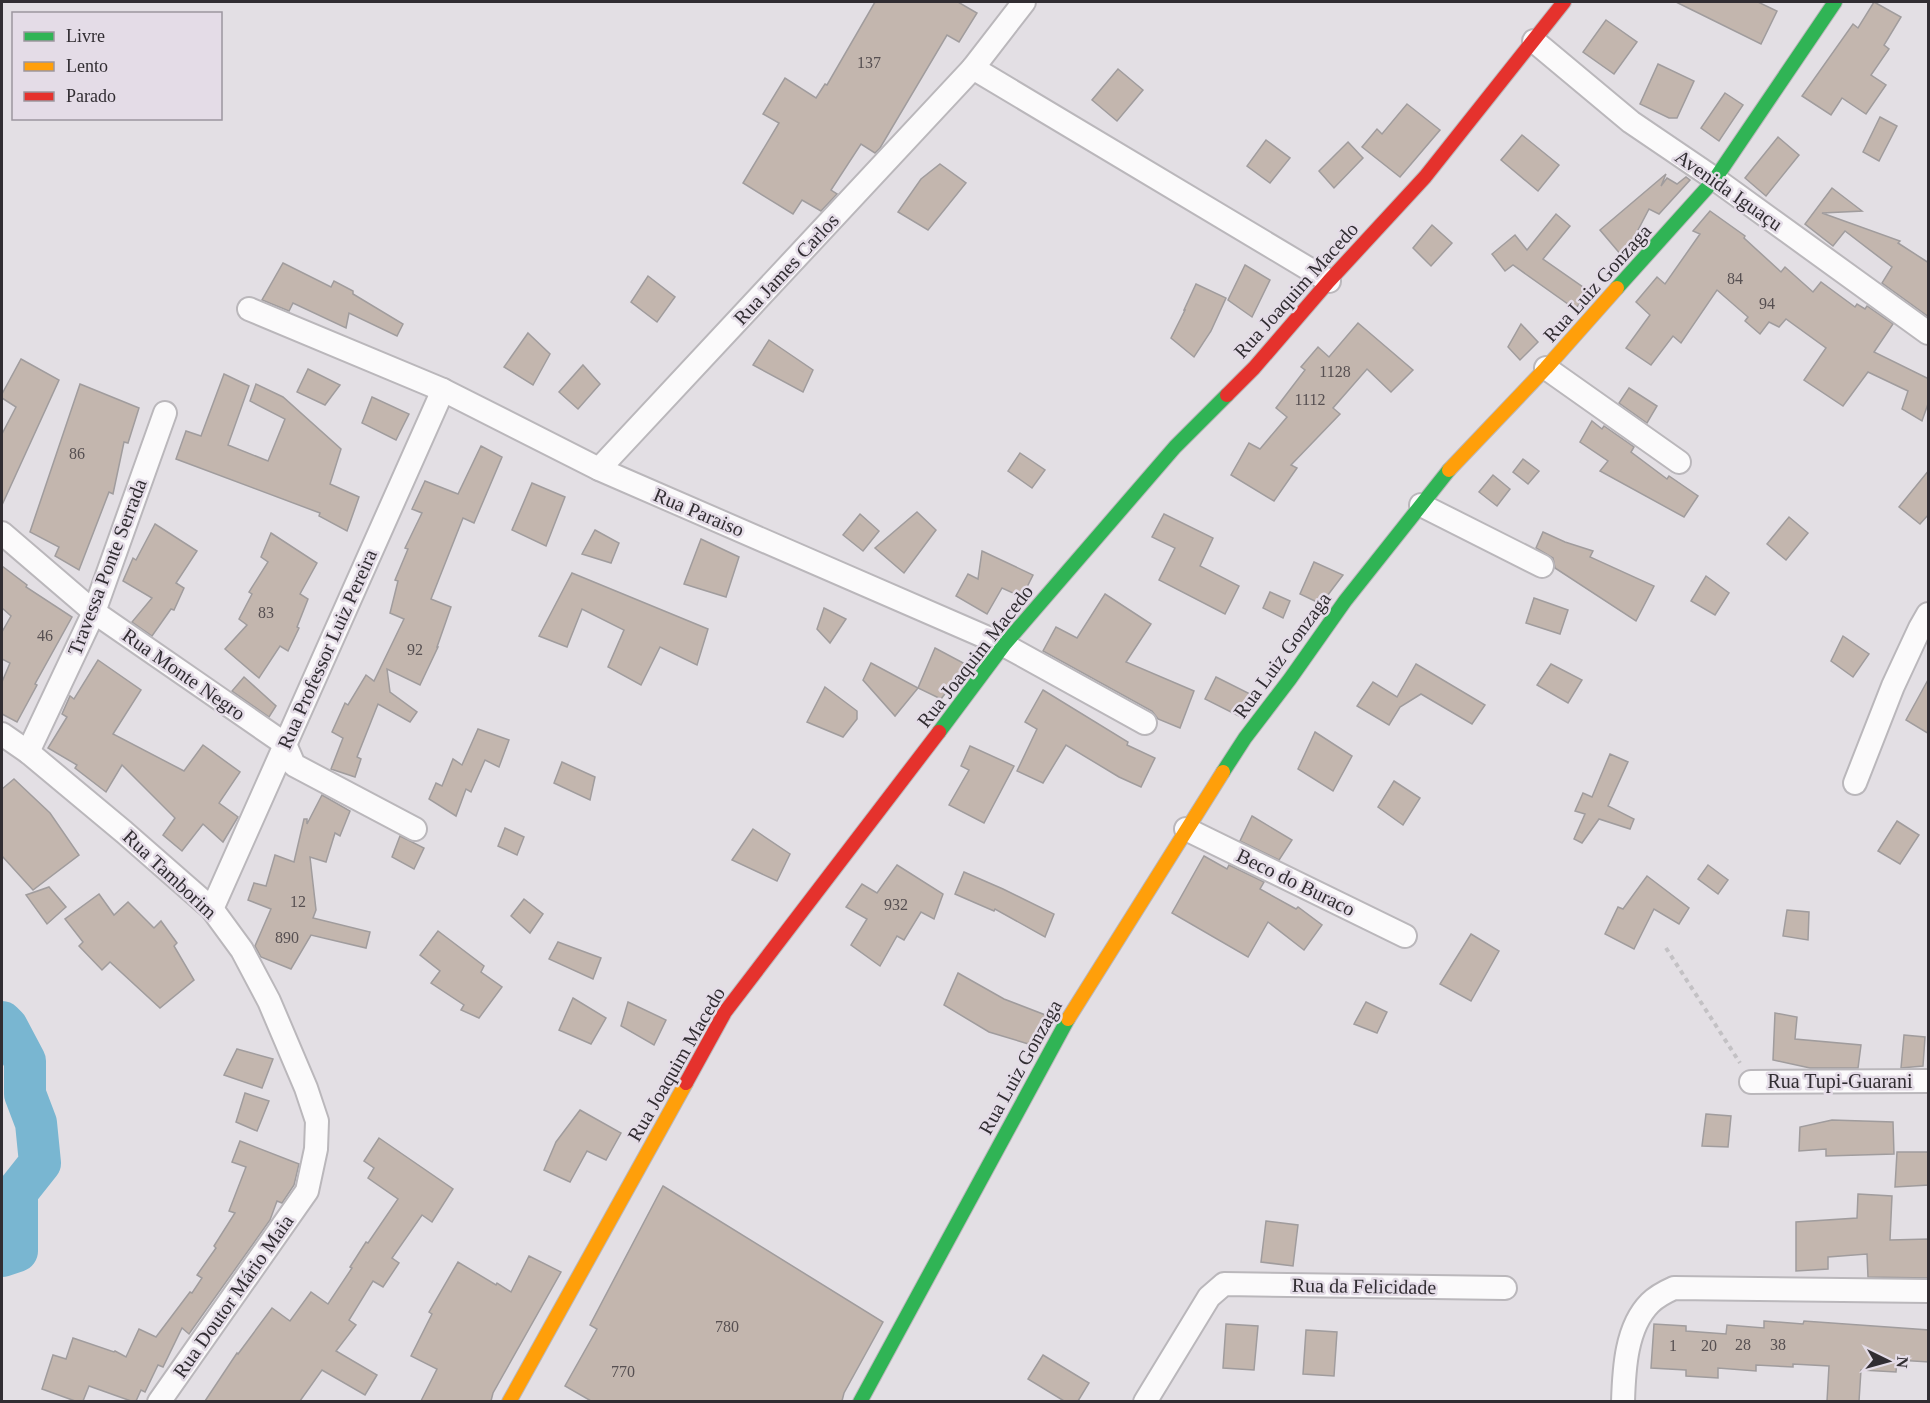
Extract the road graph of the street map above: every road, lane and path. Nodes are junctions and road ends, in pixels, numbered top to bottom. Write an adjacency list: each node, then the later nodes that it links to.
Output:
1 (1024, 2): 5 (street, Rua James Carlos)
2 (1564, 2): 4 (street, Rua Joaquim Macedo)
3 (1835, 2): 6 (street, Rua Luiz Gonzaga)
4 (1534, 41): 6 (street, Avenida Iguaçu); 7 (street, Rua Joaquim Macedo)
5 (973, 68): 7 (street); 14 (street, Rua James Carlos)
6 (1715, 179): 9 (street, Avenida Iguaçu); 10 (street, Rua Luiz Gonzaga)
7 (1329, 281): 20 (street, Rua Joaquim Macedo)
8 (249, 309): 11 (street, Rua Paraiso)
9 (1929, 333)
10 (1546, 368): 13 (street); 15 (street, Rua Luiz Gonzaga)
11 (443, 390): 14 (street, Rua Paraiso); 23 (street, Rua Professor Luiz Pereira)
12 (165, 413): 18 (street, Travessa Ponte Serrada)
13 (1679, 462)
14 (599, 469): 20 (street, Rua Paraiso)
15 (1421, 504): 17 (street); 27 (street, Rua Luiz Gonzaga)
16 (2, 534): 18 (street, Rua Monte Negro)
17 (1542, 566)
18 (94, 612): 23 (street, Rua Monte Negro); 24 (street, Travessa Ponte Serrada)
19 (1929, 614): 25 (street)
20 (1004, 645): 21 (street, Rua Paraiso); 37 (street, Rua Joaquim Macedo)
21 (1145, 723)
22 (2, 734): 24 (street, Rua Tamborim)
23 (285, 744): 26 (street); 28 (street, Rua Professor Luiz Pereira)
24 (28, 752): 28 (street, Rua Tamborim)
25 (1855, 783)
26 (415, 829)
27 (1186, 829): 29 (street, Beco do Buraco); 38 (street, Rua Luiz Gonzaga)
28 (212, 909): 33 (street, Rua Tamborim)
29 (1406, 936)
30 (1666, 948): 32 (path)
31 (1929, 1081): 32 (street, Rua Tupi-Guarani)
32 (1751, 1082)
33 (307, 1191): 36 (street, Rua Doutor Mário Maia)
34 (1505, 1288): 39 (street, Rua da Felicidade)
35 (1929, 1291): 40 (street)
36 (159, 1401)
37 (509, 1401)
38 (860, 1401)
39 (1145, 1401)
40 (1623, 1401)

